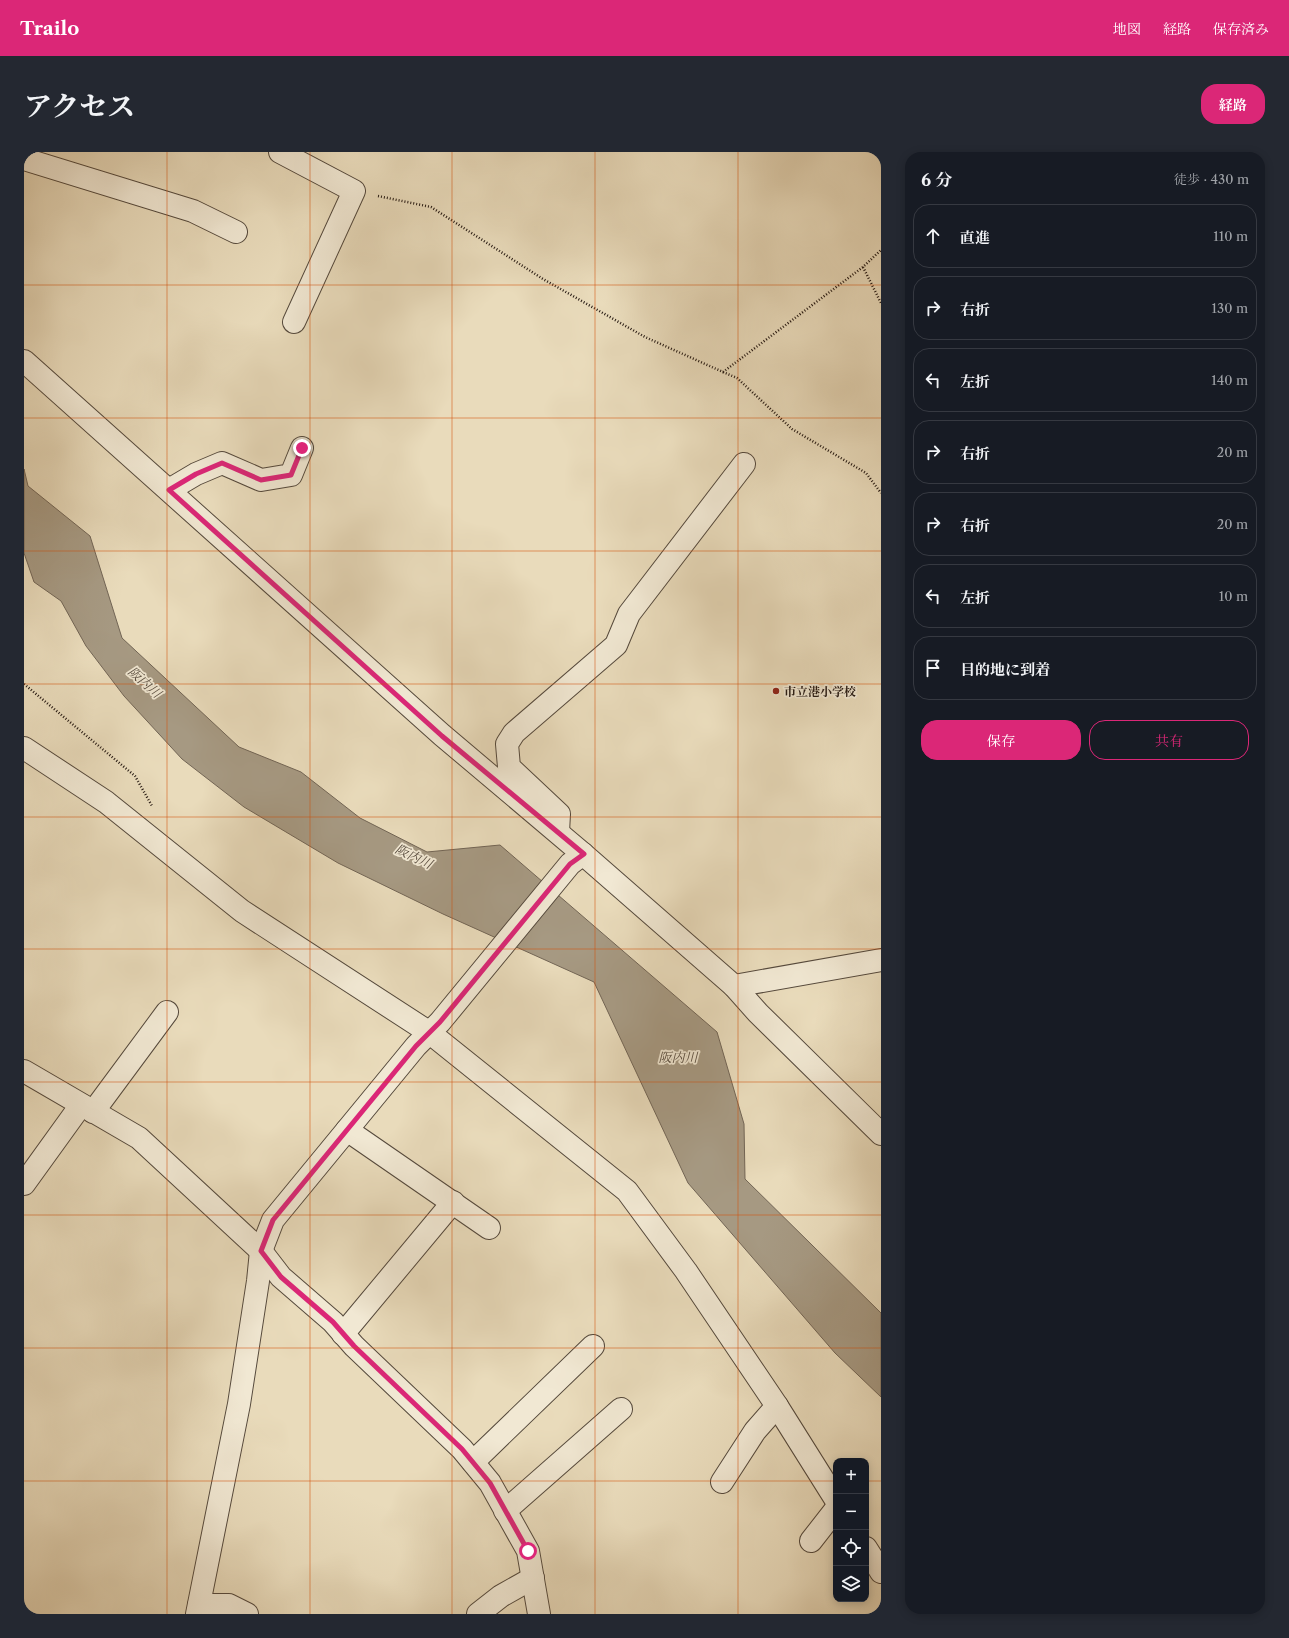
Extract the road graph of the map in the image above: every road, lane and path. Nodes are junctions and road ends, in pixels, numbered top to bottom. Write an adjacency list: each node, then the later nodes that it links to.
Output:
1 (280, 152): 3 (street)
2 (24, 160): 4 (street)
3 (354, 192): 8 (street); 10 (path)
4 (236, 232)
5 (881, 250): 6 (path)
6 (863, 267): 7 (path); 10 (path)
7 (881, 303)
8 (294, 322)
9 (24, 361): 13 (street)
10 (723, 372): 14 (path)
11 (302, 448): 13 (street)
12 (744, 464): 18 (street)
13 (169, 490): 18 (street)
14 (881, 493)
15 (24, 684): 17 (path)
16 (24, 748): 23 (street)
17 (153, 809)
18 (558, 832): 19 (street)
19 (577, 859): 21 (street); 23 (street)
20 (881, 960): 21 (street)
21 (734, 986): 27 (street)
22 (167, 1012): 25 (street)
23 (435, 1028): 26 (street); 34 (street)
24 (24, 1071): 25 (street)
25 (87, 1109): 28 (street); 31 (street)
26 (347, 1130): 29 (street); 31 (street)
27 (881, 1134)
28 (24, 1184)
29 (453, 1202): 30 (street); 32 (street)
30 (489, 1228)
31 (261, 1251): 32 (street); 45 (street)
32 (343, 1334): 36 (street)
33 (593, 1346): 36 (street)
34 (777, 1406): 37 (street); 38 (street)
35 (621, 1409): 39 (street)
36 (473, 1462): 39 (street)
37 (722, 1482)
38 (833, 1495)
39 (505, 1511): 44 (street)
40 (833, 1513): 41 (street)
41 (811, 1541)
42 (869, 1553): 43 (street)
43 (881, 1572)
44 (533, 1578): 47 (street); 48 (street)
45 (198, 1610): 46 (street)
46 (247, 1614)
47 (478, 1614)
48 (539, 1614)

